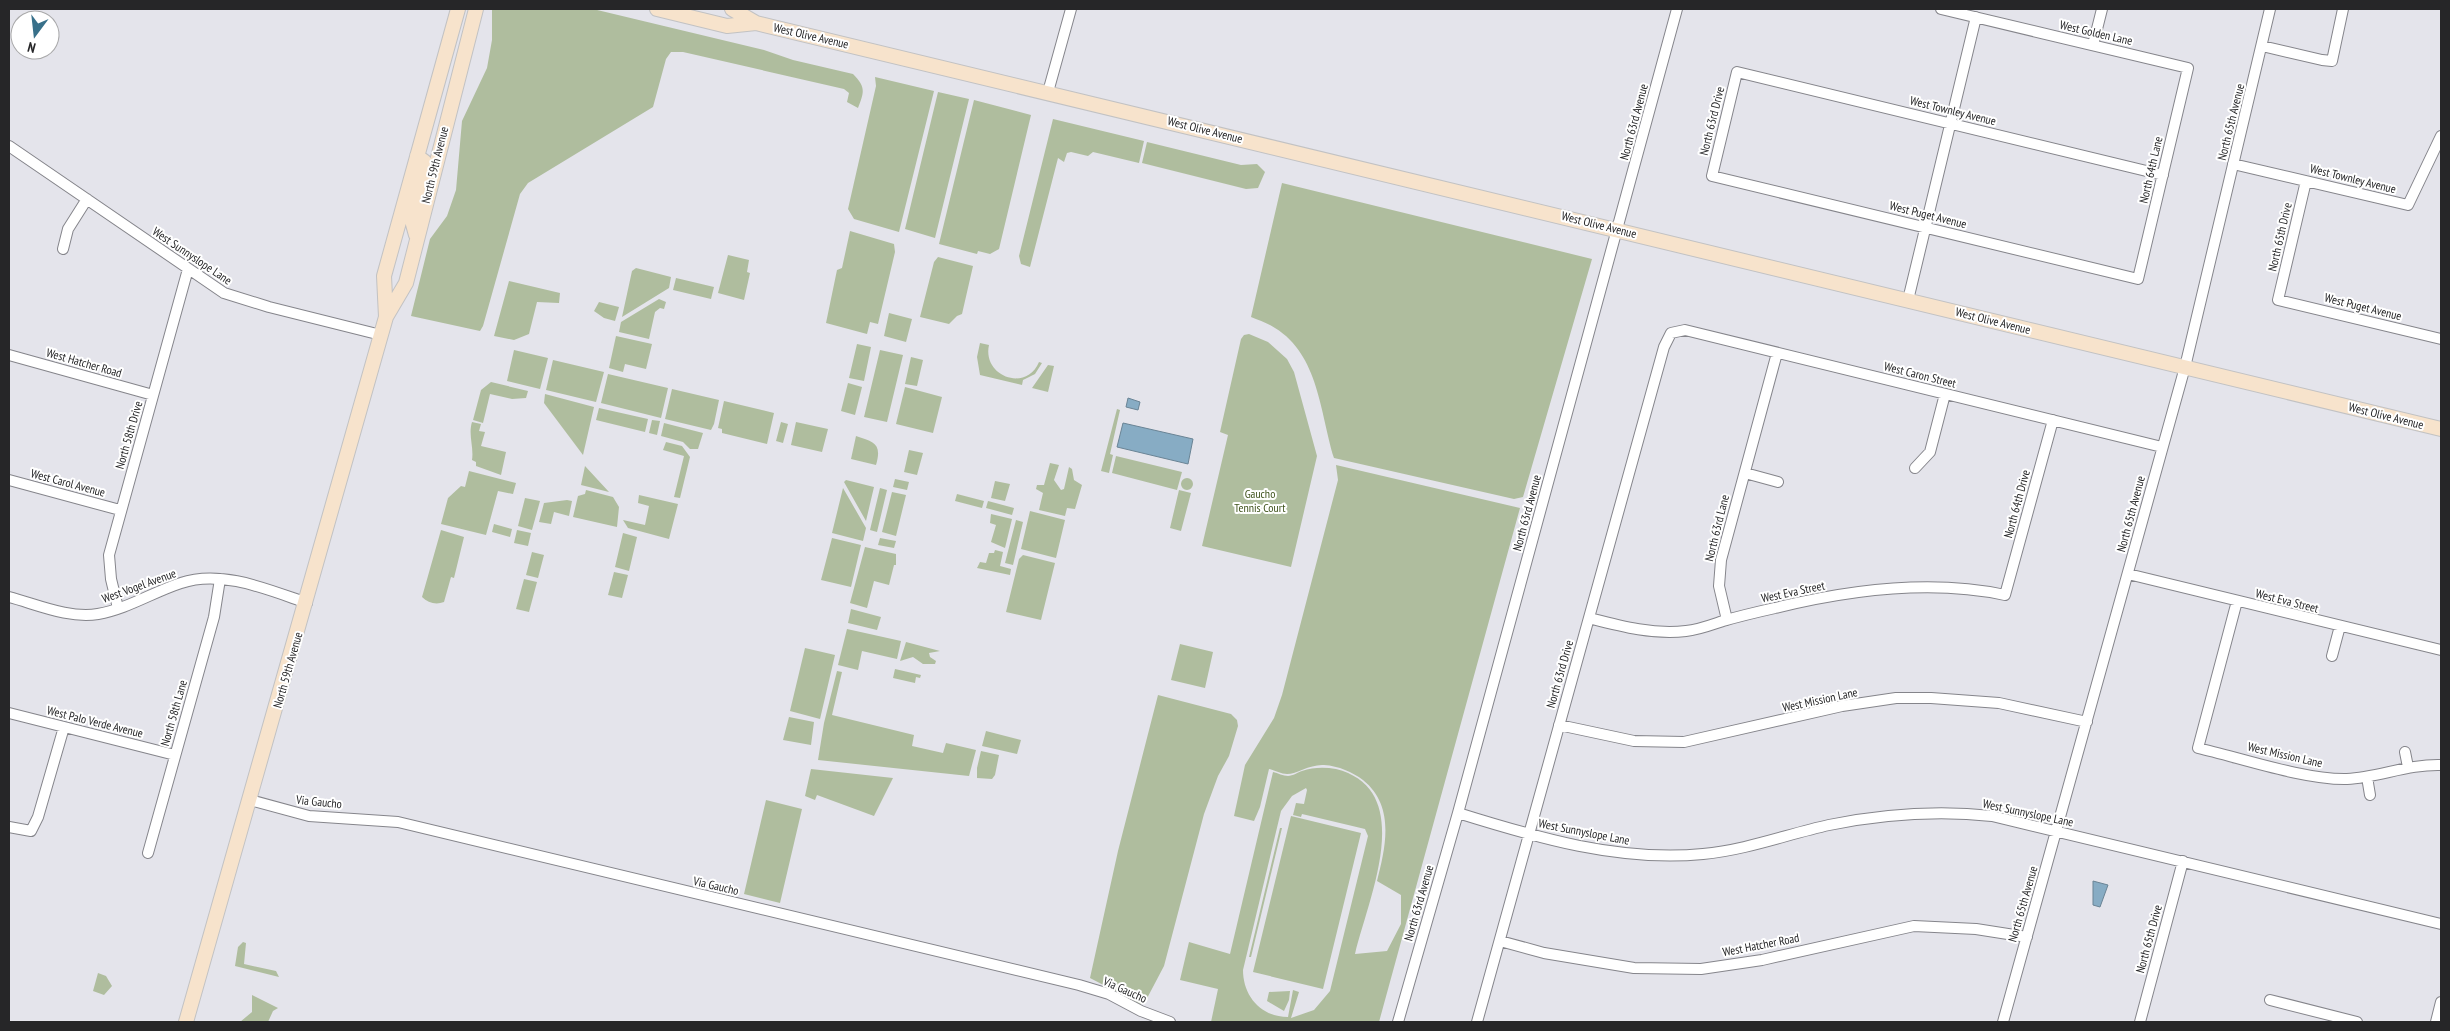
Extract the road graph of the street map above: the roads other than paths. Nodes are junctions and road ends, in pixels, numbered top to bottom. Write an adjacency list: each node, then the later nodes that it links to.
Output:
1 (458, 9): 21 (main road, North 59th Avenue)
2 (476, 9): 29 (main road, North 59th Avenue)
3 (657, 9): 12 (main road, West Olive Avenue)
4 (732, 9): 12 (main road, West Olive Avenue)
5 (1071, 9): 17 (street)
6 (1677, 9): 28 (street, North 63rd Avenue)
7 (1941, 9): 11 (street, West Golden Lane)
8 (2102, 9): 13 (street)
9 (2270, 9): 14 (street, North 65th Avenue)
10 (2343, 9): 14 (street)
11 (1976, 17): 13 (street, West Golden Lane); 18 (street)
12 (756, 23): 17 (main road, West Olive Avenue)
13 (2093, 45): 15 (street, West Golden Lane)
14 (2262, 46): 22 (street, North 65th Avenue)
15 (2188, 68): 23 (street, North 64th Lane)
16 (1737, 72): 18 (street, West Townley Avenue); 24 (street, North 63rd Drive)
17 (1048, 92): 28 (main road, West Olive Avenue)
18 (1950, 124): 23 (street, West Townley Avenue); 27 (street)
19 (2441, 136): 25 (street, West Townley Avenue)
20 (9, 146): 26 (street, West Sunnyslope Lane)
21 (417, 156): 29 (main road); 35 (main road, North 59th Avenue)
22 (2233, 164): 25 (street, West Townley Avenue); 41 (street, North 65th Avenue)
23 (2162, 175): 32 (street, North 64th Lane)
24 (1712, 176): 27 (street, West Puget Avenue)
25 (2306, 181): 34 (street, North 65th Drive)
26 (87, 199): 30 (street); 31 (street, West Sunnyslope Lane)
27 (1926, 227): 32 (street, West Puget Avenue); 33 (street)
28 (1618, 230): 33 (main road, West Olive Avenue); 75 (street, North 63rd Avenue)
29 (416, 238): 35 (main road, North 59th Avenue)
30 (64, 249)
31 (188, 269): 37 (street, West Sunnyslope Lane); 43 (street, North 58th Drive)
32 (2138, 279)
33 (1908, 300): 41 (main road, West Olive Avenue)
34 (2278, 300): 38 (street, West Puget Avenue)
35 (386, 317): 37 (main road, North 59th Avenue)
36 (1671, 333): 39 (street, West Caron Street); 59 (street, North 63rd Drive)
37 (381, 335): 57 (main road, North 59th Avenue)
38 (2441, 339)
39 (1777, 353): 42 (street, West Caron Street); 48 (street, North 63rd Lane)
40 (9, 355): 43 (street, West Hatcher Road)
41 (2185, 367): 45 (main road, West Olive Avenue); 46 (street, North 65th Avenue)
42 (1945, 394): 44 (street, West Caron Street); 47 (street)
43 (153, 395): 51 (street, North 58th Drive)
44 (2053, 420): 46 (street, West Caron Street); 54 (street, North 64th Drive)
45 (2441, 429)
46 (2162, 447): 52 (street, North 65th Avenue)
47 (1915, 468)
48 (1744, 473): 50 (street); 60 (street, North 63rd Lane)
49 (9, 480): 51 (street, West Carol Avenue)
50 (1778, 482)
51 (120, 510): 58 (street, North 58th Drive)
52 (2128, 574): 56 (street, West Eva Street); 65 (street, North 65th Avenue)
53 (220, 579): 57 (street, West Vogel Avenue); 58 (street, West Vogel Avenue); 69 (street, North 58th Lane)
54 (2005, 595): 60 (street, West Eva Street)
55 (9, 597): 58 (street, West Vogel Avenue)
56 (2237, 601): 61 (street, West Eva Street); 72 (street, West Mission Lane)
57 (307, 603): 74 (main road, North 59th Avenue)
58 (118, 608)
59 (1588, 618): 60 (street, West Eva Street); 66 (street, North 63rd Drive)
60 (1727, 620)
61 (2340, 626): 62 (street, West Eva Street); 63 (street)
62 (2441, 650)
63 (2332, 656)
64 (9, 713): 67 (street, West Palo Verde Avenue)
65 (2087, 722): 66 (street, West Mission Lane); 77 (street, North 65th Avenue)
66 (1559, 725): 78 (street, North 63rd Drive)
67 (64, 726): 69 (street, West Palo Verde Avenue); 76 (street)
68 (2404, 752): 71 (street)
69 (175, 755): 79 (street, North 58th Lane)
70 (2441, 765): 71 (street, West Mission Lane)
71 (2408, 767): 72 (street, West Mission Lane)
72 (2367, 777): 73 (street)
73 (2370, 796)
74 (250, 800): 86 (main road, North 59th Avenue); 87 (street, Via Gaucho)
75 (1458, 813): 78 (street, West Sunnyslope Lane); 88 (street, North 63rd Avenue)
76 (9, 827)
77 (2057, 831): 78 (street, West Sunnyslope Lane); 80 (street, West Sunnyslope Lane); 82 (street, North 65th Avenue)
78 (1530, 834): 83 (street, North 63rd Drive)
79 (148, 853)
80 (2183, 861): 81 (street, West Sunnyslope Lane); 91 (street, North 65th Drive)
81 (2441, 924)
82 (2027, 937): 83 (street, West Hatcher Road); 90 (street, North 65th Avenue)
83 (1500, 941): 89 (street, North 63rd Drive)
84 (2270, 1000): 92 (street)
85 (2441, 1002): 93 (street)
86 (186, 1022)
87 (1170, 1022)
88 (1398, 1022)
89 (1477, 1022)
90 (2003, 1022)
91 (2140, 1022)
92 (2357, 1022)
93 (2436, 1022)

